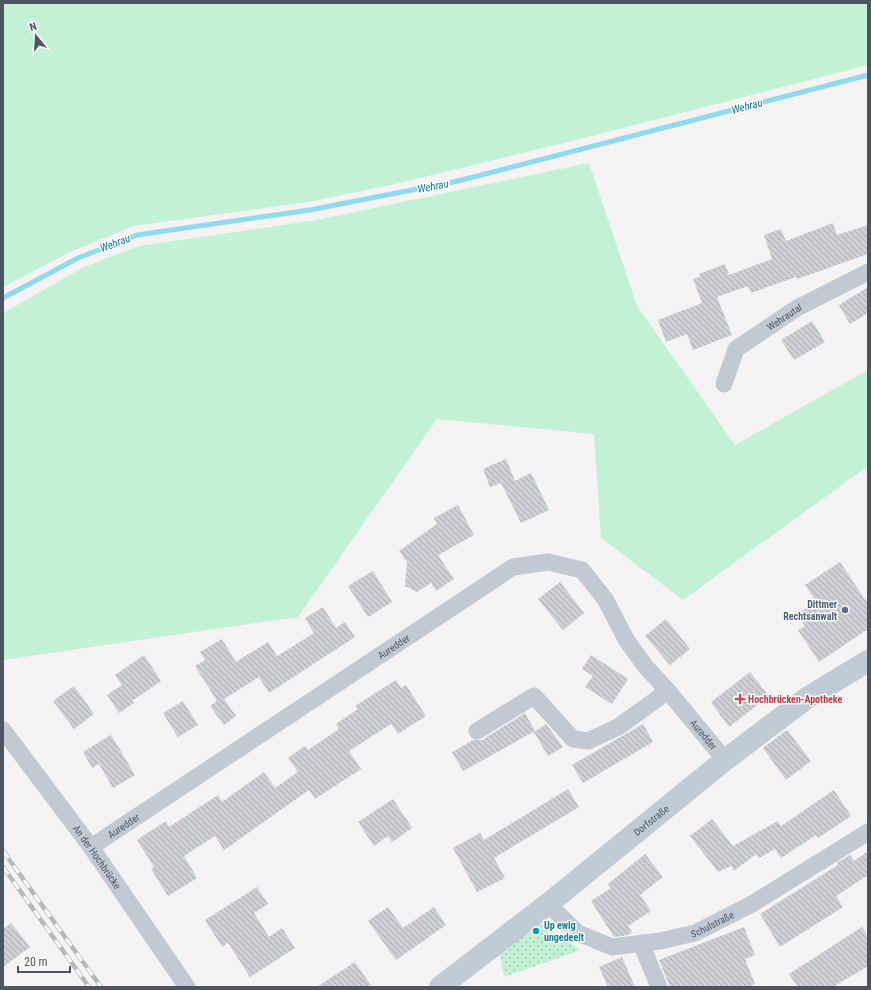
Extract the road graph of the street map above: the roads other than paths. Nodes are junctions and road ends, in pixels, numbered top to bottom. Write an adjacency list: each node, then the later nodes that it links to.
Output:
1 (868, 272): 2 (street, Wehrautal)
2 (724, 384)
3 (868, 661): 7 (main road, Dorfstraße)
4 (668, 691): 6 (street); 7 (street, Auredder); 9 (street, Auredder)
5 (3, 730): 9 (street, An der Hochbrücke)
6 (476, 731)
7 (725, 760): 10 (main road, Dorfstraße)
8 (868, 832): 11 (street, Schulstraße)
9 (91, 848): 12 (street, An der Hochbrücke)
10 (548, 904): 11 (street, Schulstraße); 13 (main road, Dorfstraße)
11 (641, 943): 14 (street)
12 (187, 987)
13 (440, 987)
14 (659, 987)

